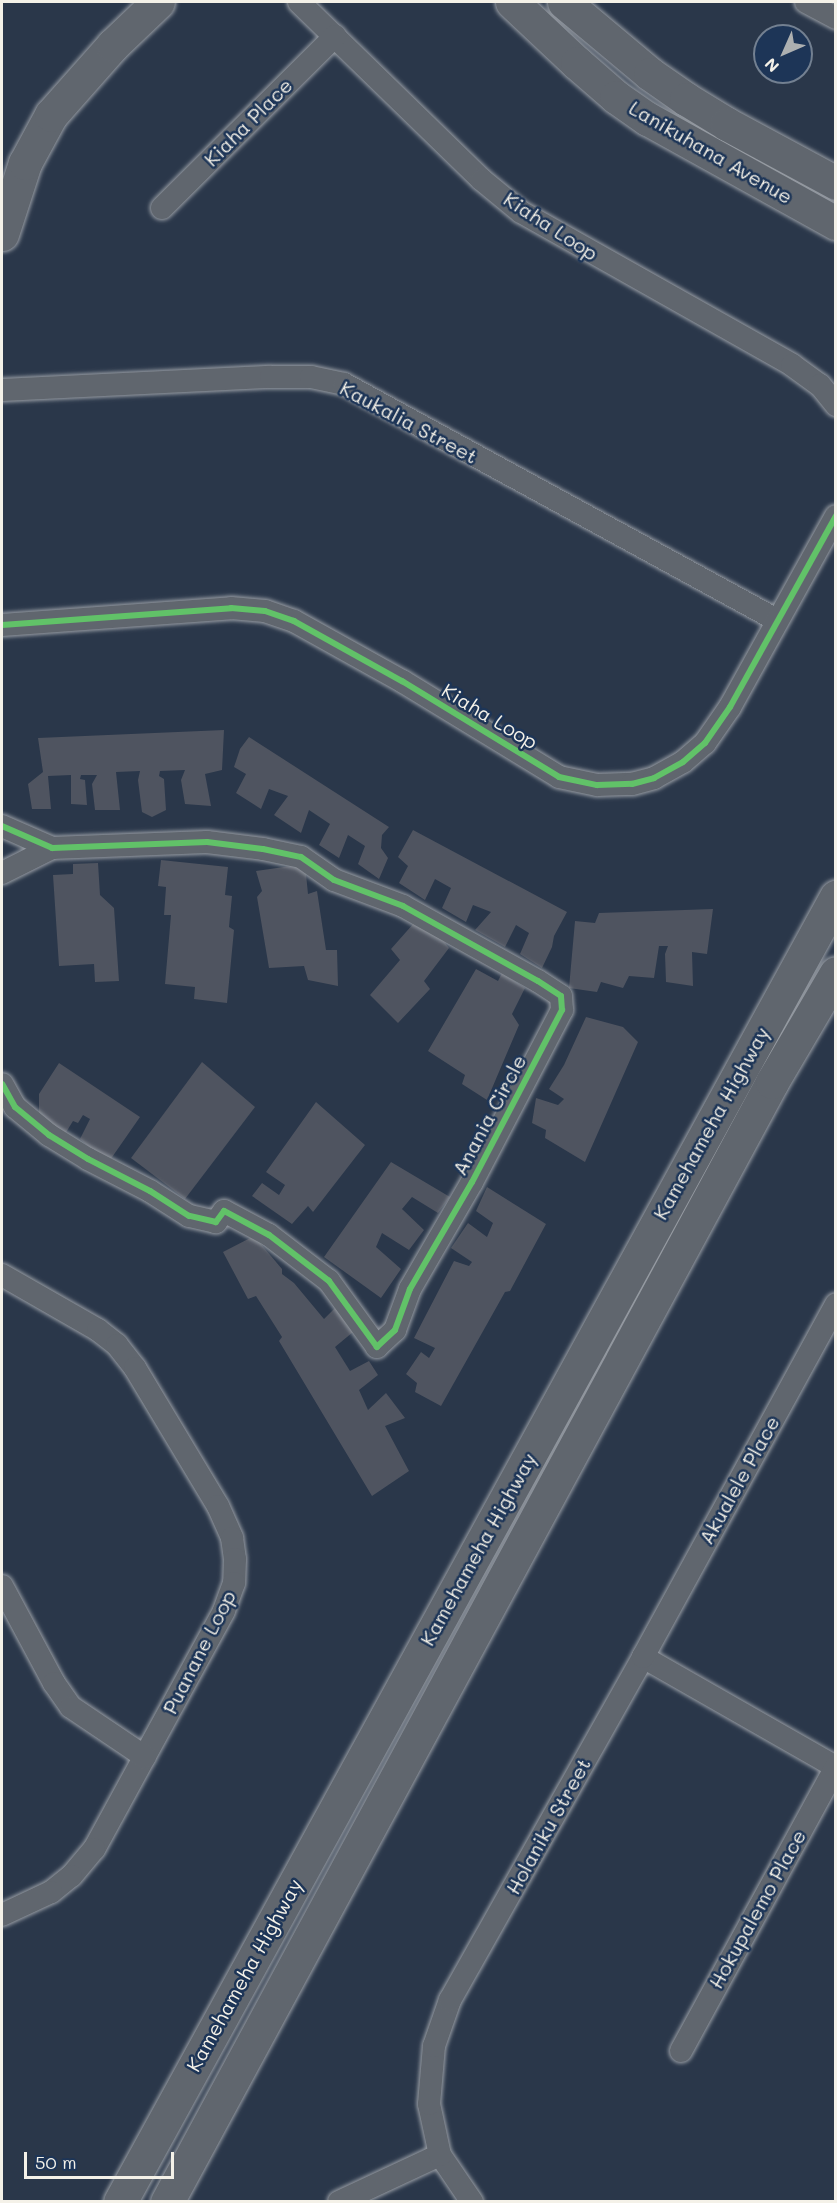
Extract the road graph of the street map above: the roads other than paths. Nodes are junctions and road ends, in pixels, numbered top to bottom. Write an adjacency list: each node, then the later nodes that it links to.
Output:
1 (158, 2): 11 (main road)
2 (299, 2): 7 (street, Kiaha Loop)
3 (512, 2): 10 (main road, Lanikuhana Avenue)
4 (564, 2): 8 (main road, Lanikuhana Avenue)
5 (806, 2): 6 (street)
6 (836, 18)
7 (335, 36): 9 (street, Kiaha Place); 13 (street, Kiaha Loop)
8 (836, 183)
9 (162, 208)
10 (836, 223)
11 (2, 228)
12 (2, 390): 15 (street, Kaukalia Street)
13 (836, 405)
14 (836, 516): 15 (street, Kiaha Loop)
15 (776, 620): 16 (street, Kiaha Loop)
16 (2, 625)
17 (2, 826): 18 (street, Anania Circle)
18 (52, 848): 19 (street, Anania Circle); 22 (street, Anania Circle)
19 (2, 873)
20 (836, 897): 32 (main road, Kamehameha Highway)
21 (836, 973): 33 (main road, Kamehameha Highway)
22 (2, 1084)
23 (2, 1275): 27 (street, Puanane Loop)
24 (836, 1304): 26 (street, Akualele Place)
25 (2, 1586): 27 (street)
26 (643, 1657): 28 (street); 31 (street, Holaniku Street)
27 (145, 1756): 29 (street, Puanane Loop)
28 (836, 1767): 30 (street, Hokupalemo Place)
29 (2, 1915)
30 (681, 2051)
31 (440, 2155): 34 (street); 35 (street, Holaniku Street)
32 (120, 2202)
33 (167, 2202)
34 (339, 2202)
35 (472, 2202)

